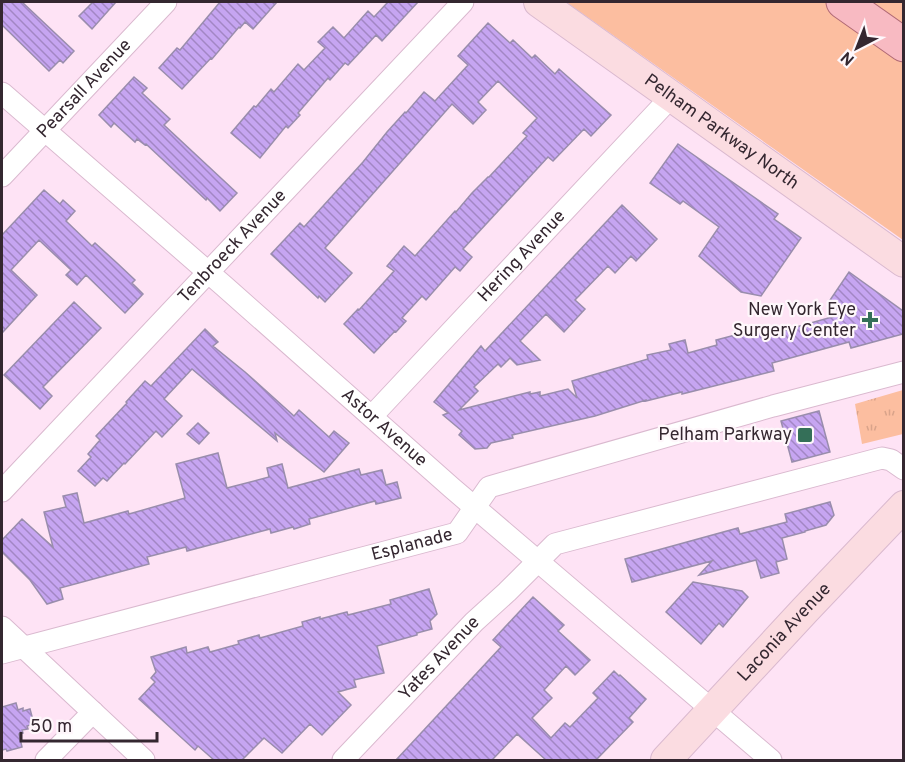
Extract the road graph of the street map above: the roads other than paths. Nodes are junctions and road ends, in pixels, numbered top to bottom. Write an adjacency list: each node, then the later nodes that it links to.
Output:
1 (166, 2): 8 (street, Pearsall Avenue)
2 (463, 2): 11 (street, Tenbroeck Avenue)
3 (539, 2): 7 (street, Pelham Parkway North)
4 (843, 2): 5 (main road)
5 (903, 45)
6 (2, 93): 8 (street, Astor Avenue)
7 (672, 96): 10 (street, Pelham Parkway North); 13 (street, Hering Avenue)
8 (45, 130): 9 (street, Pearsall Avenue); 11 (street, Astor Avenue)
9 (2, 176)
10 (903, 262)
11 (209, 272): 13 (street, Astor Avenue); 15 (street, Tenbroeck Avenue)
12 (903, 372): 17 (street, Esplanade)
13 (372, 416): 17 (street, Astor Avenue)
14 (903, 469): 18 (street)
15 (2, 491)
16 (903, 506): 22 (street, Laconia Avenue)
17 (476, 507): 18 (street, Astor Avenue); 20 (street, Esplanade)
18 (537, 561): 22 (street, Astor Avenue); 26 (street, Yates Avenue)
19 (2, 627): 20 (street)
20 (24, 648): 21 (street, Esplanade); 23 (street)
21 (2, 653)
22 (713, 711): 27 (street, Laconia Avenue); 28 (street, Astor Avenue)
23 (93, 712): 24 (street); 25 (street)
24 (46, 760)
25 (144, 760)
26 (343, 760)
27 (666, 760)
28 (771, 760)

